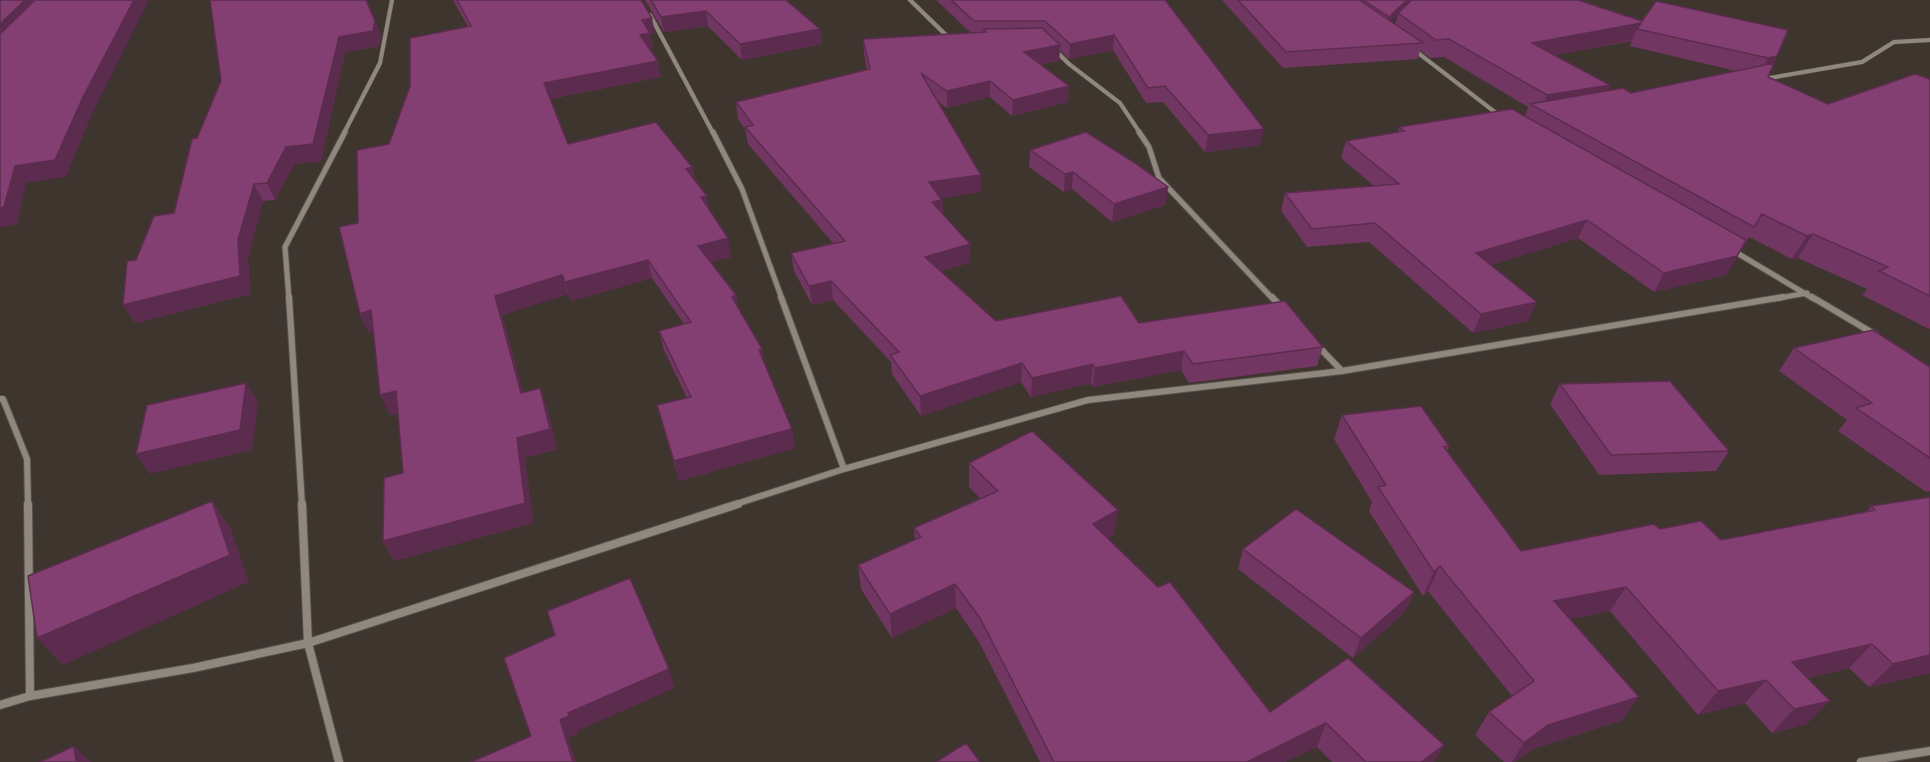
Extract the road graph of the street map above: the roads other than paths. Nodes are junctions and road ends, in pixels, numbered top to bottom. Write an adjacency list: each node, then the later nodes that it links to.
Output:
1 (392, 0): 18 (street)
2 (910, 0): 4 (street)
3 (646, 9): 17 (street)
4 (949, 38)
5 (1930, 40): 8 (street)
6 (1406, 44): 9 (street)
7 (1052, 47): 12 (street)
8 (1756, 81)
9 (1509, 123)
10 (1725, 246): 11 (street)
11 (1806, 293): 14 (street); 15 (street)
12 (1286, 313)
13 (1310, 338): 15 (street)
14 (1882, 339)
15 (1342, 371): 17 (street)
16 (0, 399): 19 (street)
17 (844, 469): 18 (street)
18 (308, 643): 19 (street); 22 (street)
19 (30, 696): 20 (street)
20 (0, 705)
21 (1930, 751): 23 (street)
22 (339, 762)
23 (1861, 762)

